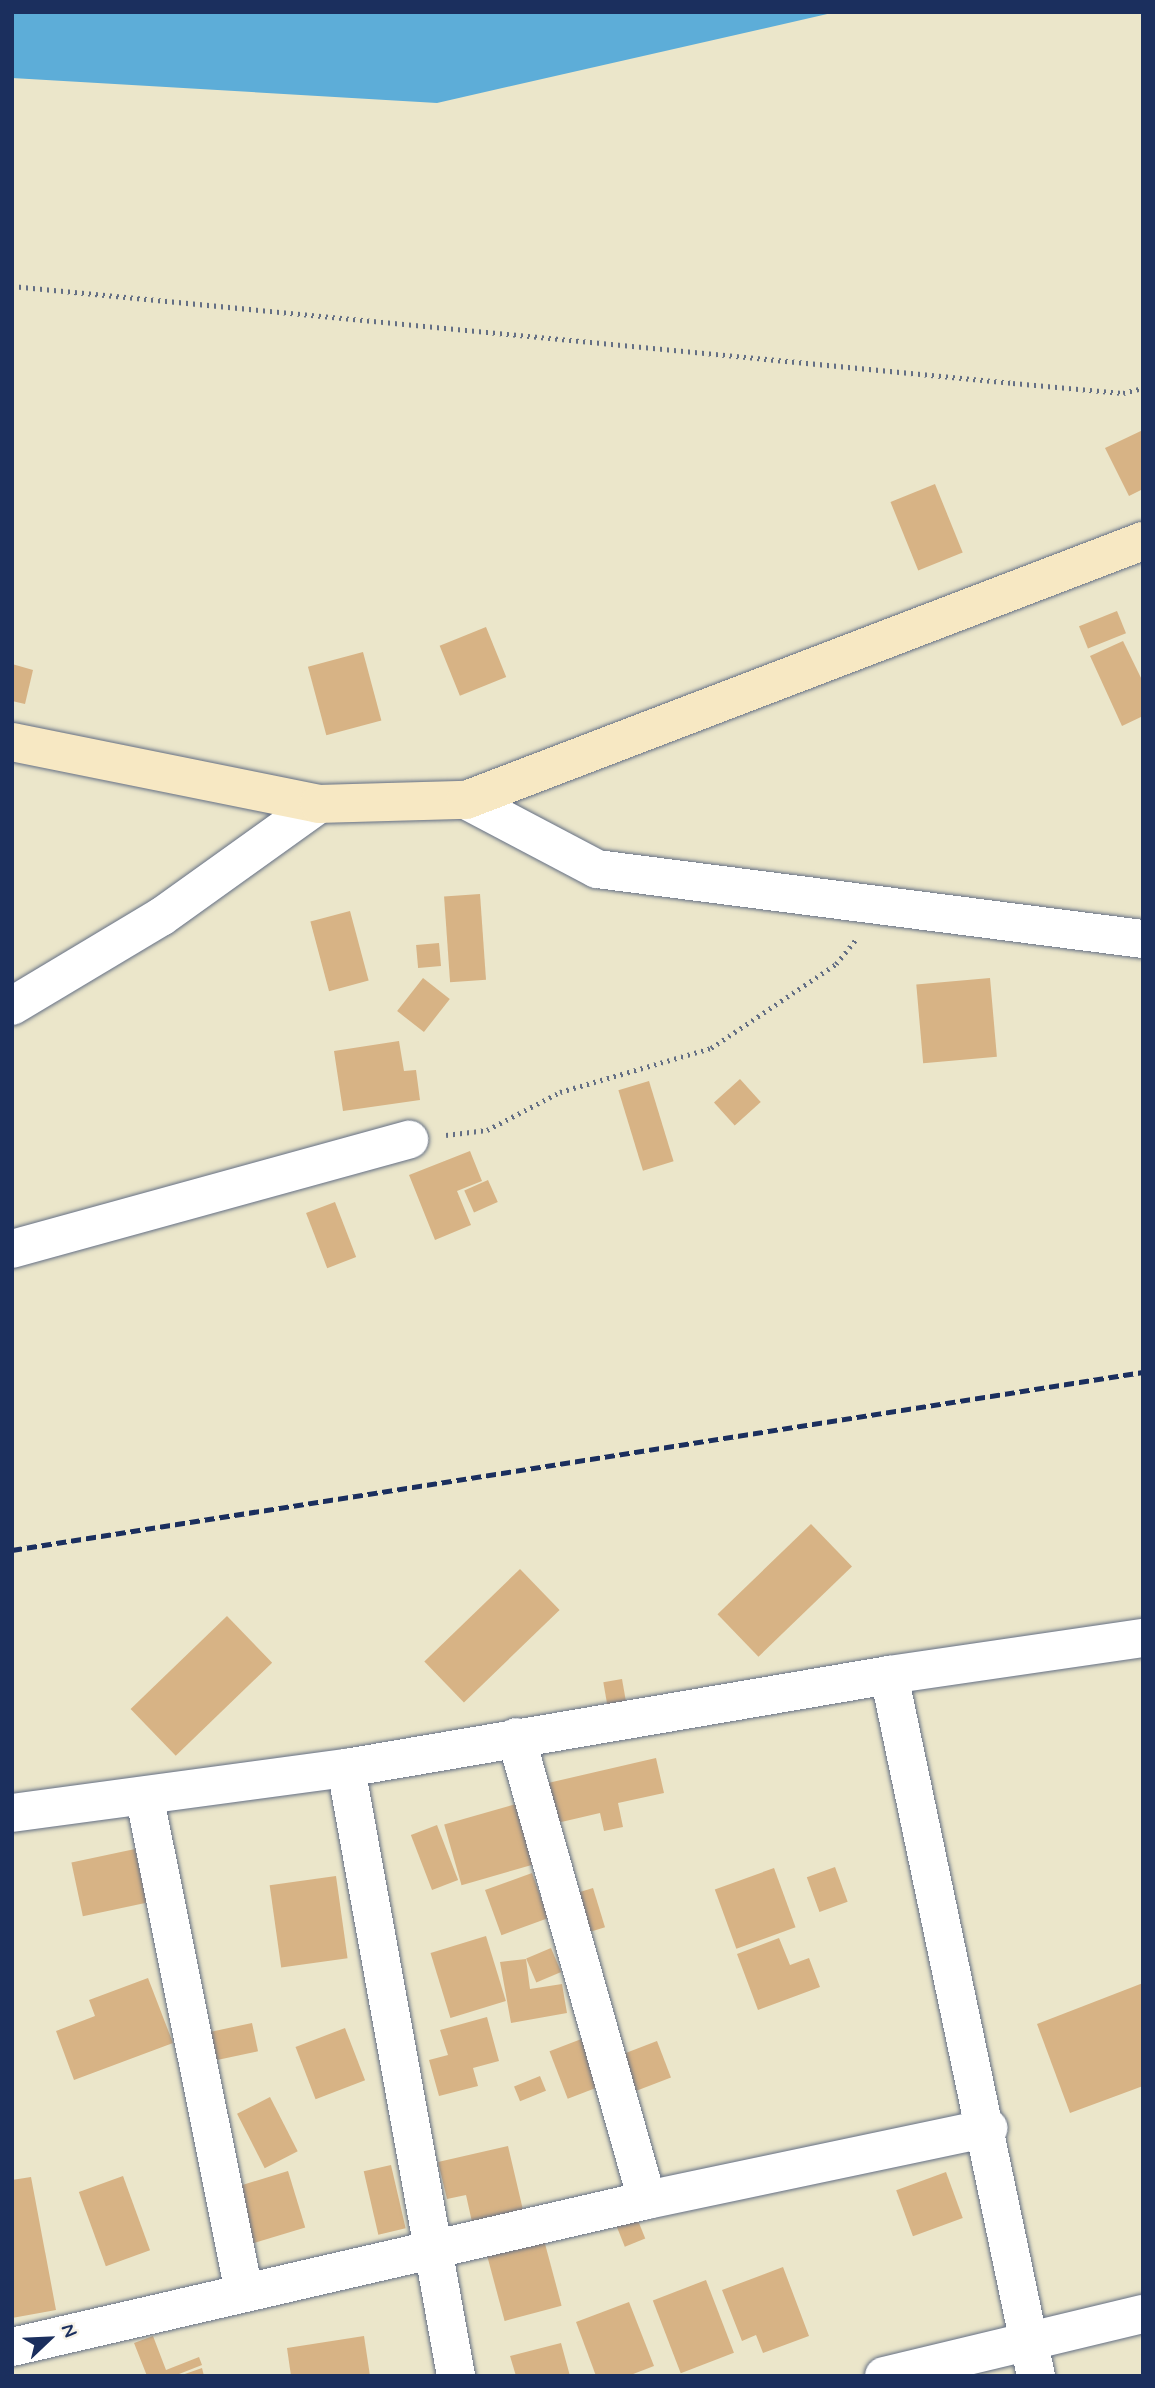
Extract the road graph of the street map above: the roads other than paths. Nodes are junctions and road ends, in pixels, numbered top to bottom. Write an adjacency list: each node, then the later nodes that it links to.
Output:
1 (1143, 541): 3 (street)
2 (12, 743): 4 (street)
3 (466, 800): 4 (street); 5 (street)
4 (319, 804): 6 (street)
5 (1143, 939)
6 (12, 1006)
7 (409, 1140): 8 (street)
8 (12, 1249)
9 (1143, 1638): 10 (street)
10 (889, 1675): 11 (street); 15 (street)
11 (516, 1737): 12 (street); 16 (street)
12 (346, 1769): 13 (street); 17 (street)
13 (145, 1799): 14 (street); 18 (street)
14 (12, 1813)
15 (988, 2128): 16 (street); 20 (street)
16 (647, 2200): 17 (street)
17 (432, 2246): 18 (street); 22 (street)
18 (243, 2292): 21 (street)
19 (1143, 2314): 20 (street)
20 (1028, 2337): 23 (street); 24 (street)
21 (12, 2347)
22 (456, 2376)
23 (884, 2376)
24 (1036, 2376)

